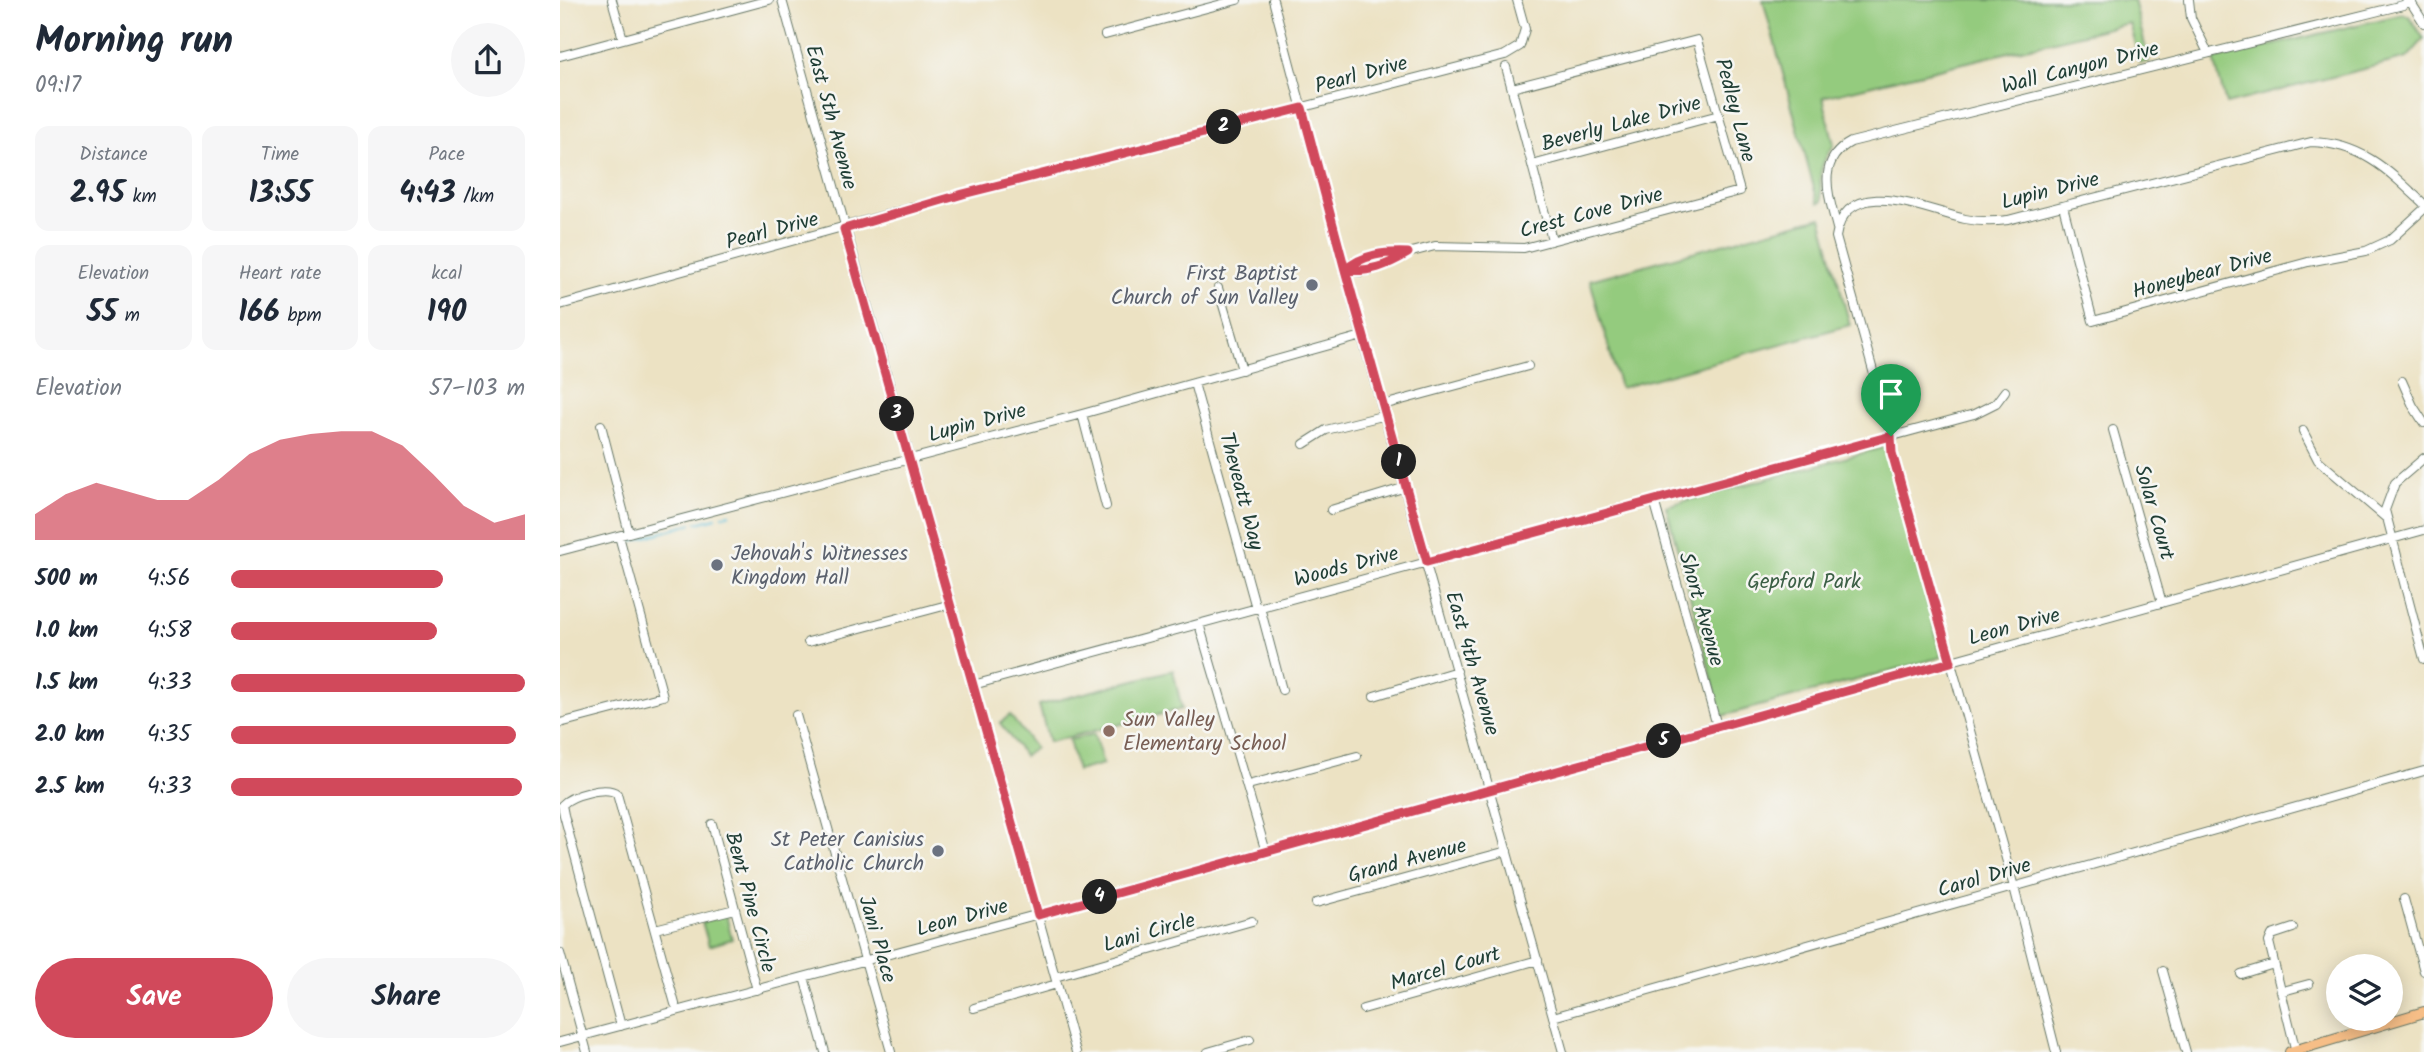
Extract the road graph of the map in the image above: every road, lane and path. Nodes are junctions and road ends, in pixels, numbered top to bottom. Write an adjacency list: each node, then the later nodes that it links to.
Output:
1 (612, 0): 11 (street)
2 (769, 0): 11 (street)
3 (782, 0): 22 (street, East 5th Avenue)
4 (1237, 0): 10 (street)
5 (1273, 0): 16 (street, East 4th Avenue)
6 (1517, 0): 16 (street, Pearl Drive)
7 (2189, 0): 12 (street)
8 (2411, 1): 9 (street); 12 (street, Wall Canyon Drive)
9 (2424, 23)
10 (1105, 35)
11 (623, 40): 13 (street)
12 (2208, 54): 23 (street, Wall Canyon Drive)
13 (560, 56)
14 (1506, 67): 15 (street)
15 (1512, 88): 17 (street, Pedley Lane); 18 (street)
16 (1302, 108): 22 (street, Pearl Drive); 25 (street, East 4th Avenue)
17 (1719, 115): 18 (street, Beverly Lake Drive); 19 (street, Pedley Lane)
18 (1532, 165): 24 (street)
19 (1740, 191): 24 (street, Crest Cove Drive)
20 (2063, 206): 21 (street, Lupin Drive); 21 (street, Honeybear Drive); 23 (street, Lupin Drive)
21 (2424, 206)
22 (844, 229): 27 (street, Pearl Drive); 42 (street, East 5th Avenue)
23 (1837, 230): 40 (street, Wall Canyon Drive)
24 (1552, 240): 25 (street, Crest Cove Drive)
25 (1345, 270): 28 (street, East 4th Avenue)
26 (1218, 288): 30 (street)
27 (560, 305)
28 (1362, 335): 30 (street, Lupin Drive); 34 (street, East 4th Avenue)
29 (1528, 366): 34 (street)
30 (1242, 370): 32 (street, Lupin Drive)
31 (2402, 381): 36 (street)
32 (1194, 383): 35 (street, Lupin Drive); 57 (street, Theveatt Way)
33 (2005, 391): 40 (street, Woods Drive)
34 (1384, 410): 41 (street); 44 (street, East 4th Avenue)
35 (1082, 414): 42 (street, Lupin Drive); 46 (street)
36 (2424, 423)
37 (601, 425): 50 (street)
38 (2113, 430): 55 (street, Solar Court)
39 (2302, 431): 48 (street)
40 (1891, 436): 45 (street, Woods Drive); 61 (street, Wall Canyon Drive)
41 (1304, 444)
42 (909, 458): 50 (street, Lupin Drive); 56 (street, East 5th Avenue)
43 (2424, 458): 48 (street)
44 (1406, 487): 47 (street); 54 (street, East 4th Avenue)
45 (1654, 500): 54 (street, Woods Drive); 68 (street, Short Avenue)
46 (1106, 506)
47 (1331, 510)
48 (2386, 518): 52 (street)
49 (2424, 530): 52 (street, Leon Drive)
50 (629, 533): 51 (street, Lupin Drive)
51 (619, 536): 53 (street, Lupin Drive); 67 (street)
52 (2392, 540): 55 (street, Leon Drive); 60 (street)
53 (560, 551)
54 (1427, 562): 57 (street, Woods Drive); 62 (street, East 4th Avenue)
55 (2162, 603): 61 (street, Leon Drive)
56 (951, 604): 59 (street); 63 (street, East 5th Avenue)
57 (1258, 608): 58 (street, Woods Drive); 64 (street, Theveatt Way)
58 (1199, 624): 63 (street, Woods Drive); 71 (street)
59 (808, 642)
60 (2424, 659)
61 (1951, 662): 68 (street, Leon Drive); 76 (street, Wall Canyon Drive)
62 (1457, 671): 65 (street); 72 (street, East 4th Avenue)
63 (973, 685): 80 (street, East 5th Avenue)
64 (1282, 690)
65 (1374, 696)
66 (796, 715): 86 (street, Jani Place)
67 (560, 723)
68 (1717, 726): 72 (street, Leon Drive)
69 (1357, 756): 71 (street)
70 (2424, 771): 76 (street, Carol Drive)
71 (1248, 785): 74 (street)
72 (1489, 790): 74 (street, Leon Drive); 75 (street, East 4th Avenue)
73 (712, 824): 79 (street, Bent Pine Circle)
74 (1266, 852): 80 (street, Leon Drive)
75 (1507, 852): 78 (street, Grand Avenue); 85 (street, East 4th Avenue)
76 (2014, 887): 100 (street, Carol Drive); 112 (street, Wall Canyon Drive)
77 (2404, 899): 89 (street)
78 (1317, 903)
79 (735, 909): 83 (street); 94 (street, Bent Pine Circle)
80 (1038, 915): 86 (street, Leon Drive); 92 (street, East 5th Avenue)
81 (1252, 921): 92 (street, Lani Circle)
82 (2293, 928): 87 (street)
83 (655, 929): 96 (street); 101 (street)
84 (560, 953): 102 (street)
85 (1538, 960): 98 (street, Marcel Court); 100 (street, East 4th Avenue)
86 (866, 961): 91 (street, Leon Drive); 108 (street, Jani Place)
87 (2274, 964): 90 (street); 95 (street)
88 (2164, 971): 113 (street)
89 (2424, 971)
90 (2241, 974)
91 (804, 977): 94 (street, Leon Drive); 107 (street)
92 (1056, 980): 97 (street, Lani Circle); 109 (street, East 5th Avenue)
93 (2309, 984): 95 (street)
94 (757, 989): 96 (street, Leon Drive)
95 (2283, 991): 105 (street)
96 (676, 1008): 101 (street, Leon Drive)
97 (974, 1008)
98 (1363, 1009)
99 (2424, 1012): 105 (main road)
100 (1553, 1017): 111 (street, East 4th Avenue)
101 (621, 1026): 102 (street, Leon Drive)
102 (583, 1036): 104 (street, Leon Drive); 106 (street)
103 (1250, 1040): 110 (street)
104 (560, 1042)
105 (2294, 1051)
106 (587, 1052)
107 (825, 1052)
108 (891, 1052)
109 (1076, 1052)
110 (1208, 1052)
111 (1563, 1052)
112 (2056, 1052)
113 (2186, 1052)

